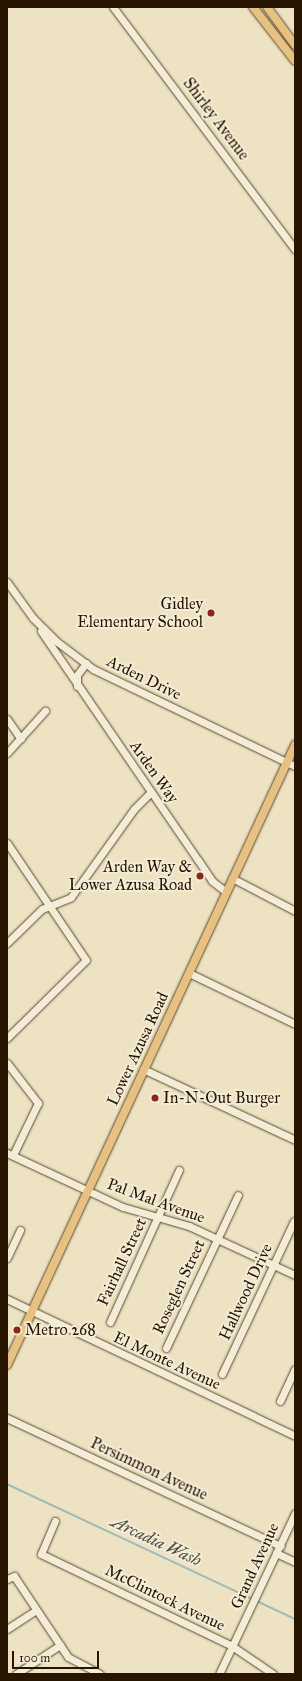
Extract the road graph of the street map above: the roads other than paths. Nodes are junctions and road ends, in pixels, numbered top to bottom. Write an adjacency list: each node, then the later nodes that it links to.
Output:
1 (113, 7): 6 (street, Shirley Avenue)
2 (253, 7): 5 (main road)
3 (267, 7): 4 (main road)
4 (295, 45)
5 (295, 61)
6 (295, 249)
7 (7, 582): 8 (street, Arden Drive)
8 (33, 618): 9 (street, Arden Drive); 10 (street, Arden Way)
9 (86, 663): 10 (street); 16 (street, Arden Drive)
10 (78, 686): 18 (street, Arden Way)
11 (45, 711): 13 (street)
12 (7, 719): 13 (street)
13 (21, 739): 15 (street)
14 (295, 745): 16 (main road, Lower Azusa Road)
15 (7, 753)
16 (287, 762): 17 (street, Arden Drive); 20 (main road, Lower Azusa Road)
17 (295, 766)
18 (151, 792): 21 (street, Arden Way); 22 (street)
19 (8, 845): 22 (street)
20 (232, 878): 21 (main road, Lower Azusa Road); 23 (street)
21 (226, 892): 25 (main road, Lower Azusa Road)
22 (50, 907): 24 (street); 27 (street)
23 (295, 911)
24 (7, 943)
25 (189, 973): 26 (street); 29 (main road, Lower Azusa Road)
26 (295, 1024)
27 (7, 1038)
28 (7, 1063): 31 (street)
29 (143, 1070): 30 (street); 33 (main road, Lower Azusa Road)
30 (295, 1140)
31 (10, 1154): 33 (street, Pal Mal Avenue)
32 (179, 1170): 35 (street, Fairhall Street)
33 (87, 1190): 35 (street, Pal Mal Avenue); 43 (main road, Lower Azusa Road)
34 (238, 1195): 38 (street, Roseglen Street)
35 (158, 1217): 38 (street, Pal Mal Avenue); 44 (street, Fairhall Street)
36 (294, 1221): 40 (street, Hallwood Drive)
37 (20, 1230): 39 (street)
38 (217, 1238): 40 (street, Pal Mal Avenue); 45 (street, Roseglen Street)
39 (7, 1258)
40 (274, 1265): 41 (street, Pal Mal Avenue); 48 (street, Hallwood Drive)
41 (295, 1275)
42 (7, 1299): 43 (street, El Monte Avenue)
43 (31, 1312): 46 (main road, Lower Azusa Road); 51 (street, El Monte Avenue)
44 (110, 1322)
45 (166, 1348)
46 (7, 1365)
47 (295, 1369): 49 (street)
48 (222, 1374)
49 (280, 1401)
50 (7, 1418): 54 (street, Persimmon Avenue)
51 (295, 1436)
52 (295, 1513): 54 (street, Grand Avenue)
53 (55, 1521): 60 (street, McClintock Avenue)
54 (278, 1550): 55 (street, Persimmon Avenue); 60 (street, Grand Avenue)
55 (295, 1562)
56 (10, 1577): 57 (street)
57 (36, 1610): 58 (street); 59 (street)
58 (7, 1629)
59 (60, 1645): 61 (street); 63 (street)
60 (232, 1646): 64 (street, Grand Avenue); 65 (street, McClintock Avenue)
61 (28, 1671): 62 (street)
62 (16, 1674)
63 (100, 1674)
64 (219, 1674)
65 (273, 1674)

